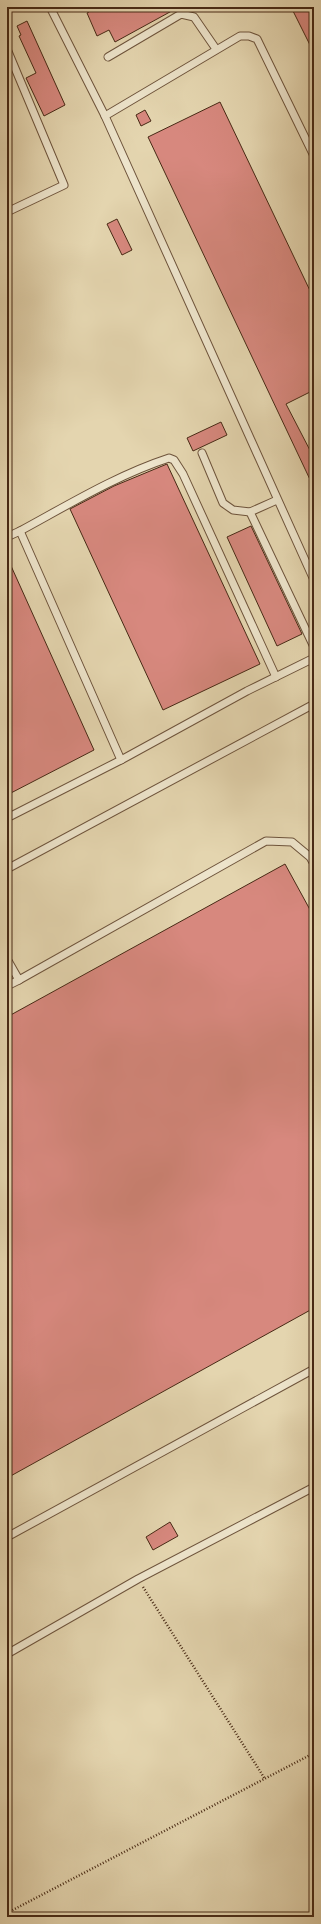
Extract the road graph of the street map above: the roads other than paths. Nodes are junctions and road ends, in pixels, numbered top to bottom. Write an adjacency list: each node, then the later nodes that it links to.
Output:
1 (50, 7): 5 (lane)
2 (7, 49): 7 (lane)
3 (216, 50): 4 (lane); 5 (lane); 6 (lane)
4 (108, 57)
5 (105, 116): 9 (lane)
6 (314, 156)
7 (7, 212)
8 (202, 453): 10 (lane)
9 (277, 500): 10 (lane); 13 (lane)
10 (250, 512): 14 (lane)
11 (20, 531): 12 (lane); 16 (lane); 18 (lane)
12 (7, 537)
13 (314, 580)
14 (314, 647)
15 (314, 658): 16 (lane)
16 (276, 677): 18 (lane)
17 (314, 704): 21 (lane)
18 (121, 760): 19 (lane)
19 (7, 818)
20 (314, 864): 23 (lane)
21 (7, 869)
22 (7, 959): 23 (lane)
23 (19, 980): 24 (lane)
24 (7, 986)
25 (314, 1370): 27 (lane)
26 (314, 1487): 28 (lane)
27 (7, 1537)
28 (7, 1654)

